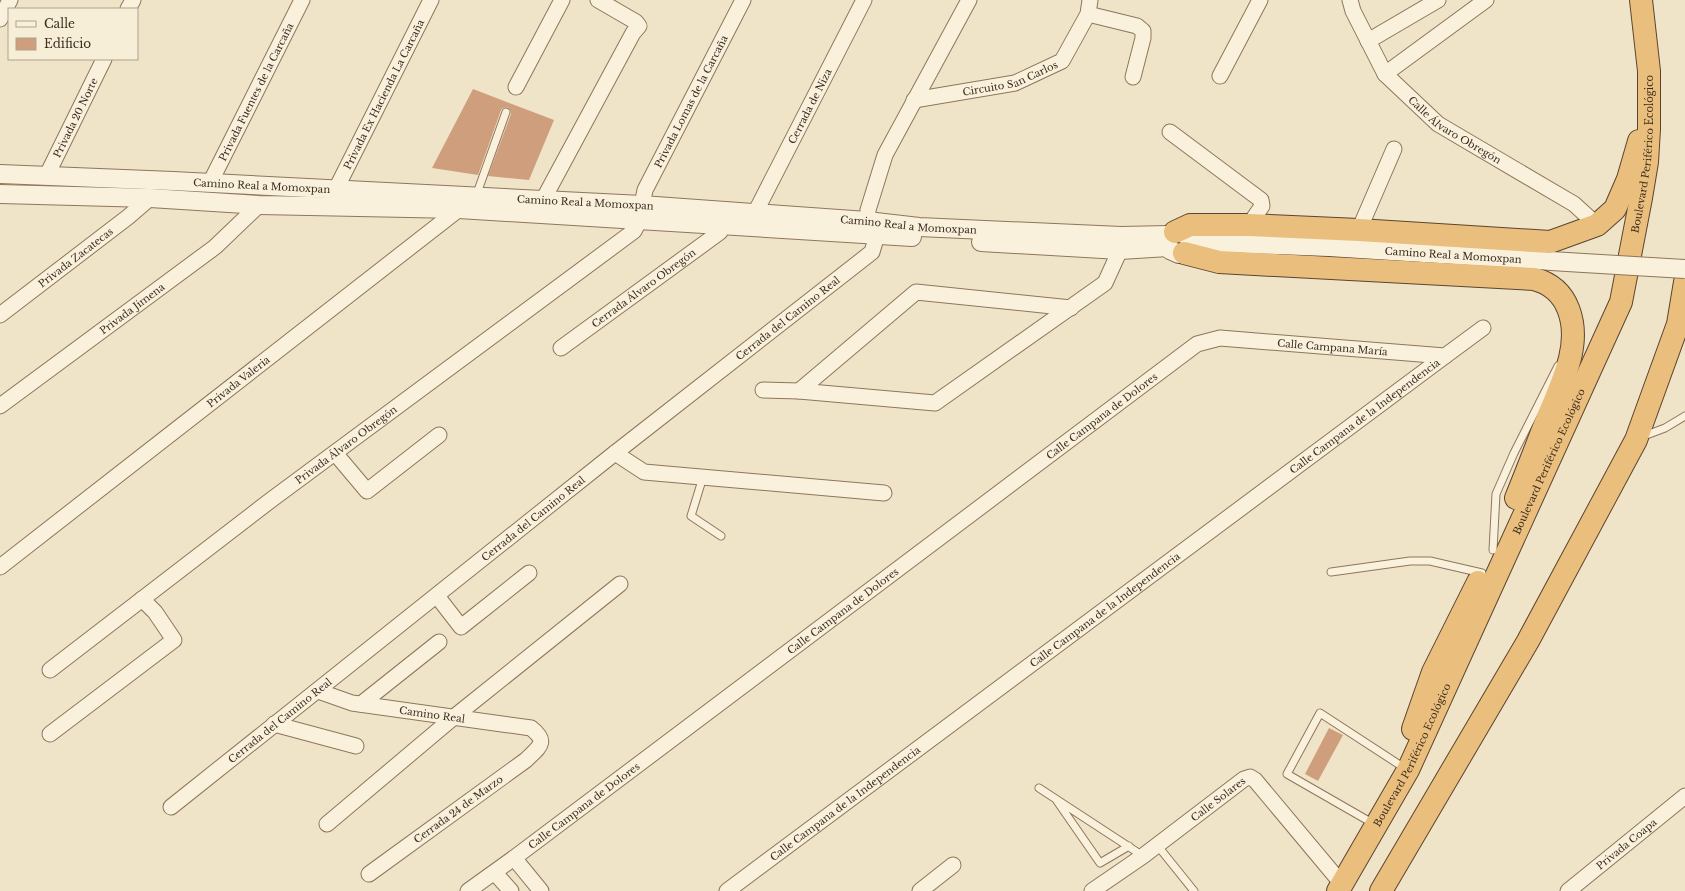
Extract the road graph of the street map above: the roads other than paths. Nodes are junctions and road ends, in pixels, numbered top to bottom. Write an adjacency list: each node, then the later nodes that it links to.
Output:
1 (10, 0): 15 (street)
2 (302, 0): 29 (street, Privada Fuentes de la Carcaña)
3 (431, 0): 30 (street, Privada Ex Hacienda La Carcaña)
4 (562, 0): 22 (street)
5 (598, 0): 34 (street)
6 (743, 0): 37 (street, Privada Lomas de la Carcaña)
7 (864, 0): 38 (street, Cerrada de Niza)
8 (969, 0): 23 (street)
9 (1260, 0): 20 (street)
10 (1350, 0): 16 (street, Calle Álvaro Obregón)
11 (1438, 0): 16 (street)
12 (1486, 0): 19 (street)
13 (1640, 0): 18 (highway, Boulevard Periférico Ecológico)
14 (1089, 7): 21 (street); 23 (street, Circuito San Carlos)
15 (0, 20)
16 (1368, 41): 19 (street, Calle Álvaro Obregón)
17 (104, 60): 28 (street, Privada 20 Norte)
18 (1649, 71): 41 (highway); 82 (highway, Boulevard Periférico Ecológico)
19 (1385, 74): 41 (street, Calle Álvaro Obregón)
20 (1220, 76)
21 (1133, 78)
22 (516, 87)
23 (914, 100): 42 (street)
24 (506, 112): 32 (lane)
25 (1170, 132): 39 (street)
26 (1394, 149): 43 (street)
27 (0, 174): 28 (street, Camino Real a Momoxpan)
28 (47, 175): 29 (street, Camino Real a Momoxpan)
29 (210, 183): 30 (street, Camino Real a Momoxpan)
30 (336, 189): 32 (street, Camino Real a Momoxpan)
31 (0, 194): 33 (street, Camino Real a Momoxpan)
32 (476, 196): 34 (street, Camino Real a Momoxpan); 36 (street, Privada Valeria)
33 (150, 198): 35 (street, Camino Real a Momoxpan); 49 (street, Privada Zacatecas)
34 (543, 200): 37 (street, Camino Real a Momoxpan)
35 (259, 205): 36 (street, Camino Real a Momoxpan); 57 (street, Privada Jimena)
36 (459, 208): 37 (street, Camino Real a Momoxpan); 66 (street, Privada Valeria)
37 (641, 212): 38 (street, Camino Real a Momoxpan); 40 (street, Camino Real a Momoxpan); 61 (street, Privada Álvaro Obregón)
38 (756, 213): 42 (street, Camino Real a Momoxpan)
39 (1252, 220): 43 (highway); 44 (highway)
40 (722, 225): 42 (street, Camino Real a Momoxpan); 53 (street, Cerrada Álvaro Obregón)
41 (1597, 226): 43 (highway)
42 (872, 228): 45 (street, Camino Real a Momoxpan); 62 (street, Cerrada del Camino Real)
43 (1359, 230)
44 (1174, 242): 45 (street, Camino Real a Momoxpan); 46 (street, Camino Real a Momoxpan, bridge); 69 (highway)
45 (1120, 243): 48 (street)
46 (1685, 269)
47 (1685, 282): 50 (highway)
48 (1071, 308): 56 (street); 56 (street)
49 (0, 315)
50 (1683, 324): 60 (highway)
51 (1483, 328): 54 (street, Calle Campana de la Independencia)
52 (1220, 338): 54 (street, Calle Campana María); 92 (street, Calle Campana de Dolores)
53 (561, 348)
54 (1445, 356): 102 (street, Calle Campana de la Independencia)
55 (764, 390): 56 (street)
56 (799, 391)
57 (0, 406)
58 (1685, 416): 60 (lane)
59 (439, 435): 61 (street)
60 (1636, 440): 93 (highway)
61 (335, 453): 72 (street, Privada Álvaro Obregón)
62 (615, 453): 63 (street); 71 (street, Cerrada del Camino Real)
63 (703, 477): 64 (street); 65 (lane)
64 (884, 493)
65 (721, 536)
66 (0, 567)
67 (1331, 572): 69 (lane)
68 (529, 573): 71 (street)
69 (1482, 573): 82 (highway)
70 (620, 584): 77 (street)
71 (437, 596): 75 (street, Cerrada del Camino Real)
72 (142, 599): 74 (street, Privada Álvaro Obregón); 79 (street)
73 (439, 642): 76 (street)
74 (50, 670)
75 (318, 691): 76 (street, Camino Real); 78 (street, Cerrada del Camino Real)
76 (361, 704): 77 (street, Camino Real)
77 (454, 717): 80 (street, Camino Real); 87 (street)
78 (274, 724): 81 (street); 86 (street, Cerrada del Camino Real)
79 (50, 734)
80 (542, 740): 96 (street, Cerrada 24 de Marzo)
81 (356, 746)
82 (1408, 770): 88 (highway, Boulevard Periférico Ecológico); 88 (lane)
83 (1040, 788): 85 (lane)
84 (1685, 796): 107 (street, Privada Coapa)
85 (1054, 798): 90 (lane); 90 (lane)
86 (172, 807)
87 (327, 824)
88 (1377, 826): 97 (highway, Boulevard Periférico Ecológico)
89 (1157, 845): 91 (street, Calle Solares); 97 (street, Calle Solares); 104 (lane)
90 (1128, 846): 91 (lane)
91 (1143, 856): 103 (street, Calle Solares)
92 (514, 858): 95 (street, Calle Campana de Dolores); 101 (street)
93 (1400, 859): 105 (highway); 106 (highway)
94 (953, 865): 98 (street)
95 (495, 872): 99 (street, Calle Campana de Dolores); 100 (street)
96 (369, 874)
97 (1340, 888)
98 (922, 890)
99 (468, 891)
100 (511, 891)
101 (541, 891)
102 (728, 891)
103 (1092, 891)
104 (1194, 891)
105 (1381, 891)
106 (1390, 891)
107 (1568, 891)

